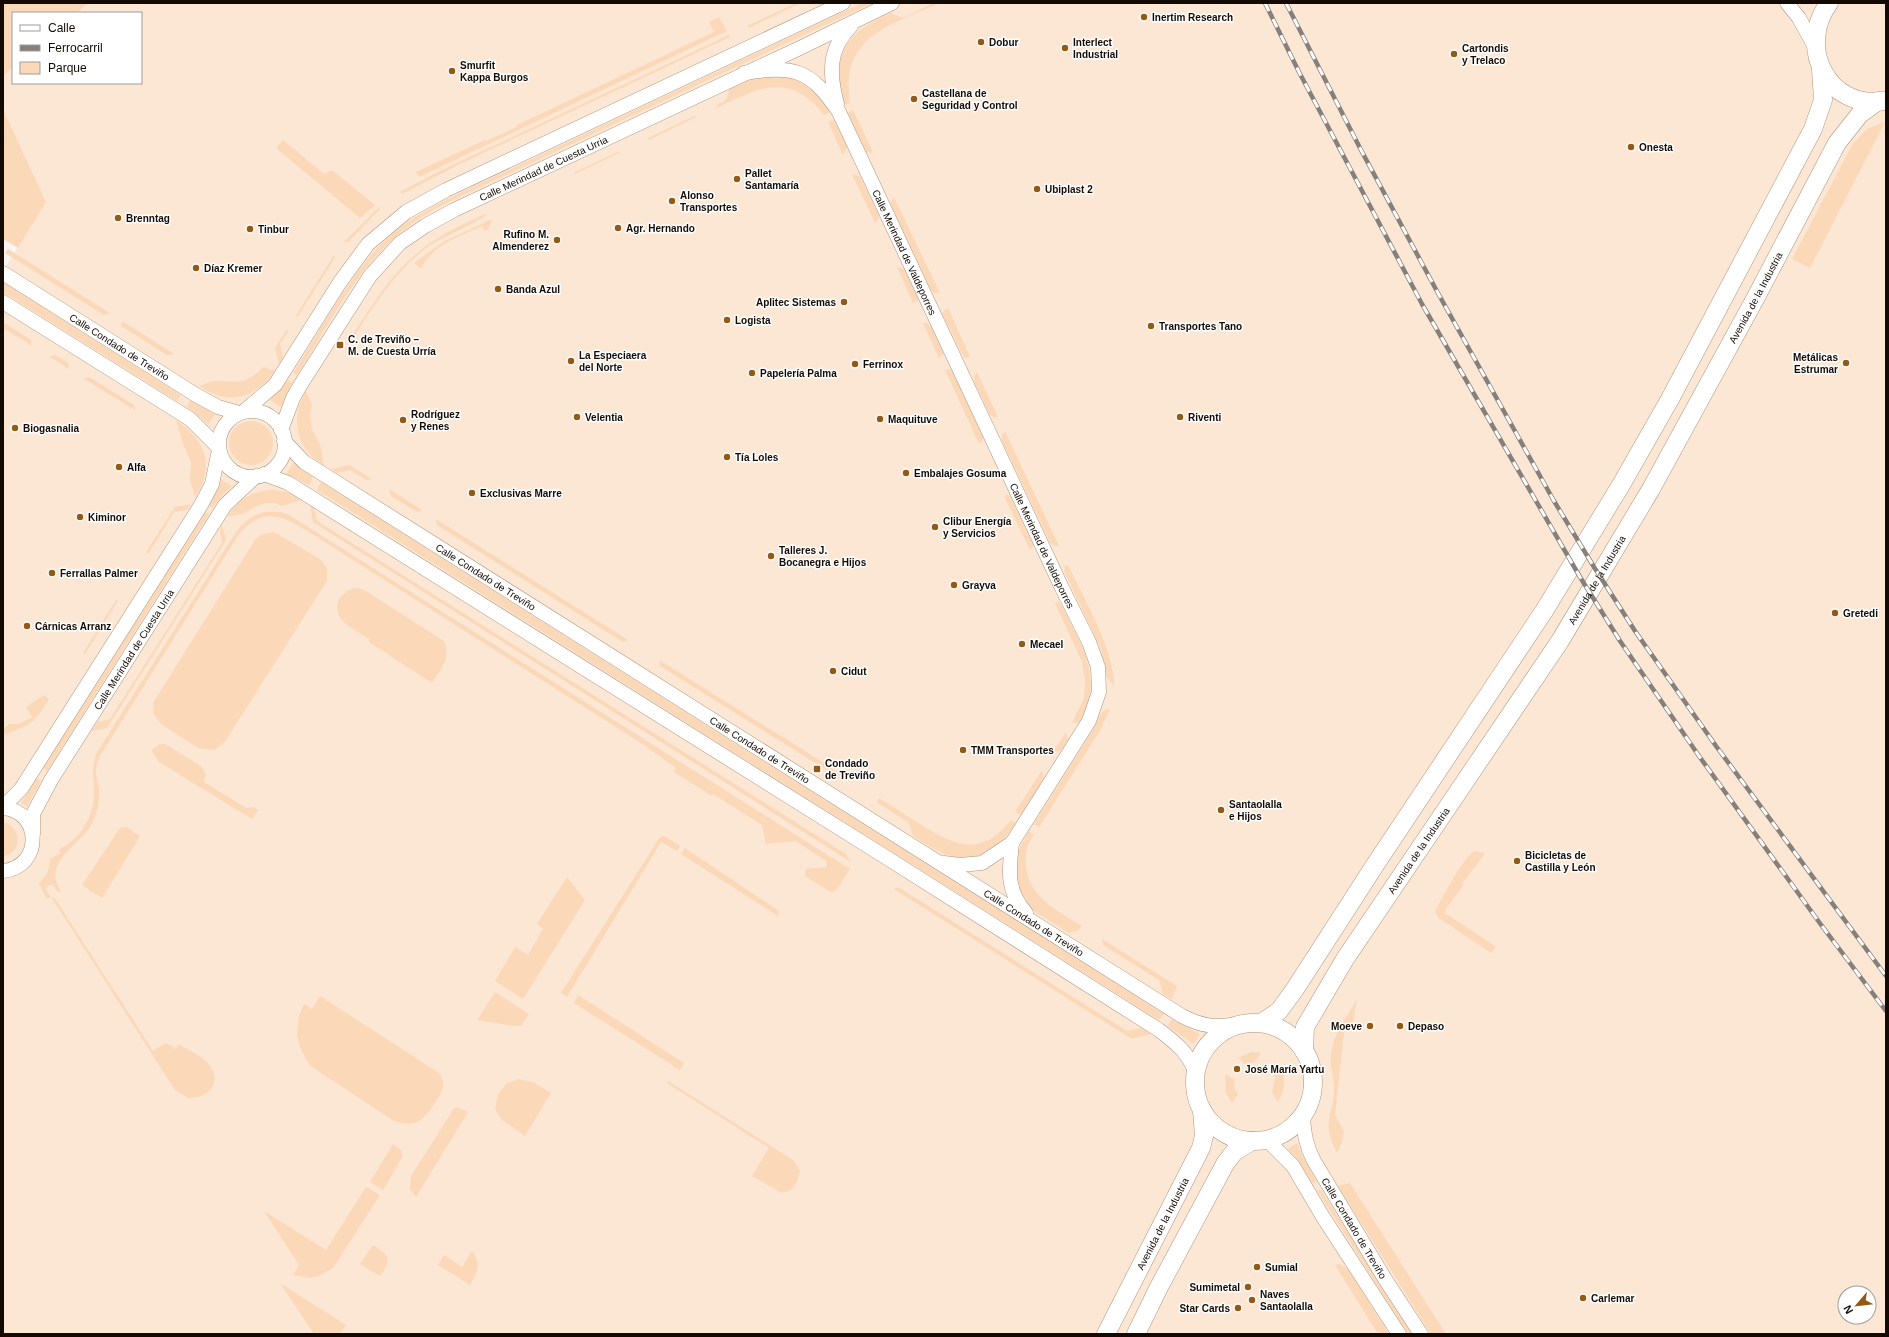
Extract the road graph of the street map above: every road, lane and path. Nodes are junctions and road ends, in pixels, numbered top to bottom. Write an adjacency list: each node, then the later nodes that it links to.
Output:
1 (843, 3): 13 (street, Calle Merindad de Cuesta Urria)
2 (892, 3): 5 (street, Calle Merindad de Cuesta Urria)
3 (1787, 3): 6 (street)
4 (1829, 3): 6 (main road)
5 (856, 20): 8 (street, Calle Merindad de Cuesta Urria); 10 (street, Calle Merindad de Valdeporres)
6 (1815, 46): 7 (main road)
7 (1821, 69): 9 (main road); 24 (main road)
8 (744, 73): 10 (street, Calle Merindad de Valdeporres); 14 (street, Calle Merindad de Cuesta Urria)
9 (1882, 101): 25 (main road, Avenida de la Industria)
10 (839, 112): 20 (street, Calle Merindad de Valdeporres)
11 (3, 273): 13 (street, Calle Condado de Treviño)
12 (3, 302): 15 (street)
13 (241, 413): 14 (street); 15 (street)
14 (283, 436): 16 (street); 21 (street, Calle Condado de Treviño)
15 (219, 449): 16 (street); 17 (street, Calle Merindad de Cuesta Urria)
16 (260, 475): 19 (street, Calle Merindad de Cuesta Urria); 26 (street)
17 (3, 804)
18 (3, 808): 19 (street)
19 (32, 834): 22 (street, Calle Merindad de Cuesta Urria)
20 (1012, 843): 21 (street, Calle Merindad de Valdeporres); 23 (street, Calle Merindad de Valdeporres)
21 (940, 863): 23 (street, Calle Condado de Treviño)
22 (3, 871)
23 (1034, 922): 24 (street, Calle Condado de Treviño)
24 (1256, 1022): 25 (main road); 26 (main road)
25 (1304, 1051): 28 (main road)
26 (1196, 1074): 27 (main road)
27 (1202, 1110): 29 (main road); 30 (main road, Avenida de la Industria)
28 (1303, 1116): 29 (main road); 33 (street, Calle Condado de Treviño)
29 (1260, 1141): 31 (main road); 32 (street, Calle Condado de Treviño)
30 (1106, 1334)
31 (1136, 1334)
32 (1399, 1334)
33 (1421, 1334)

